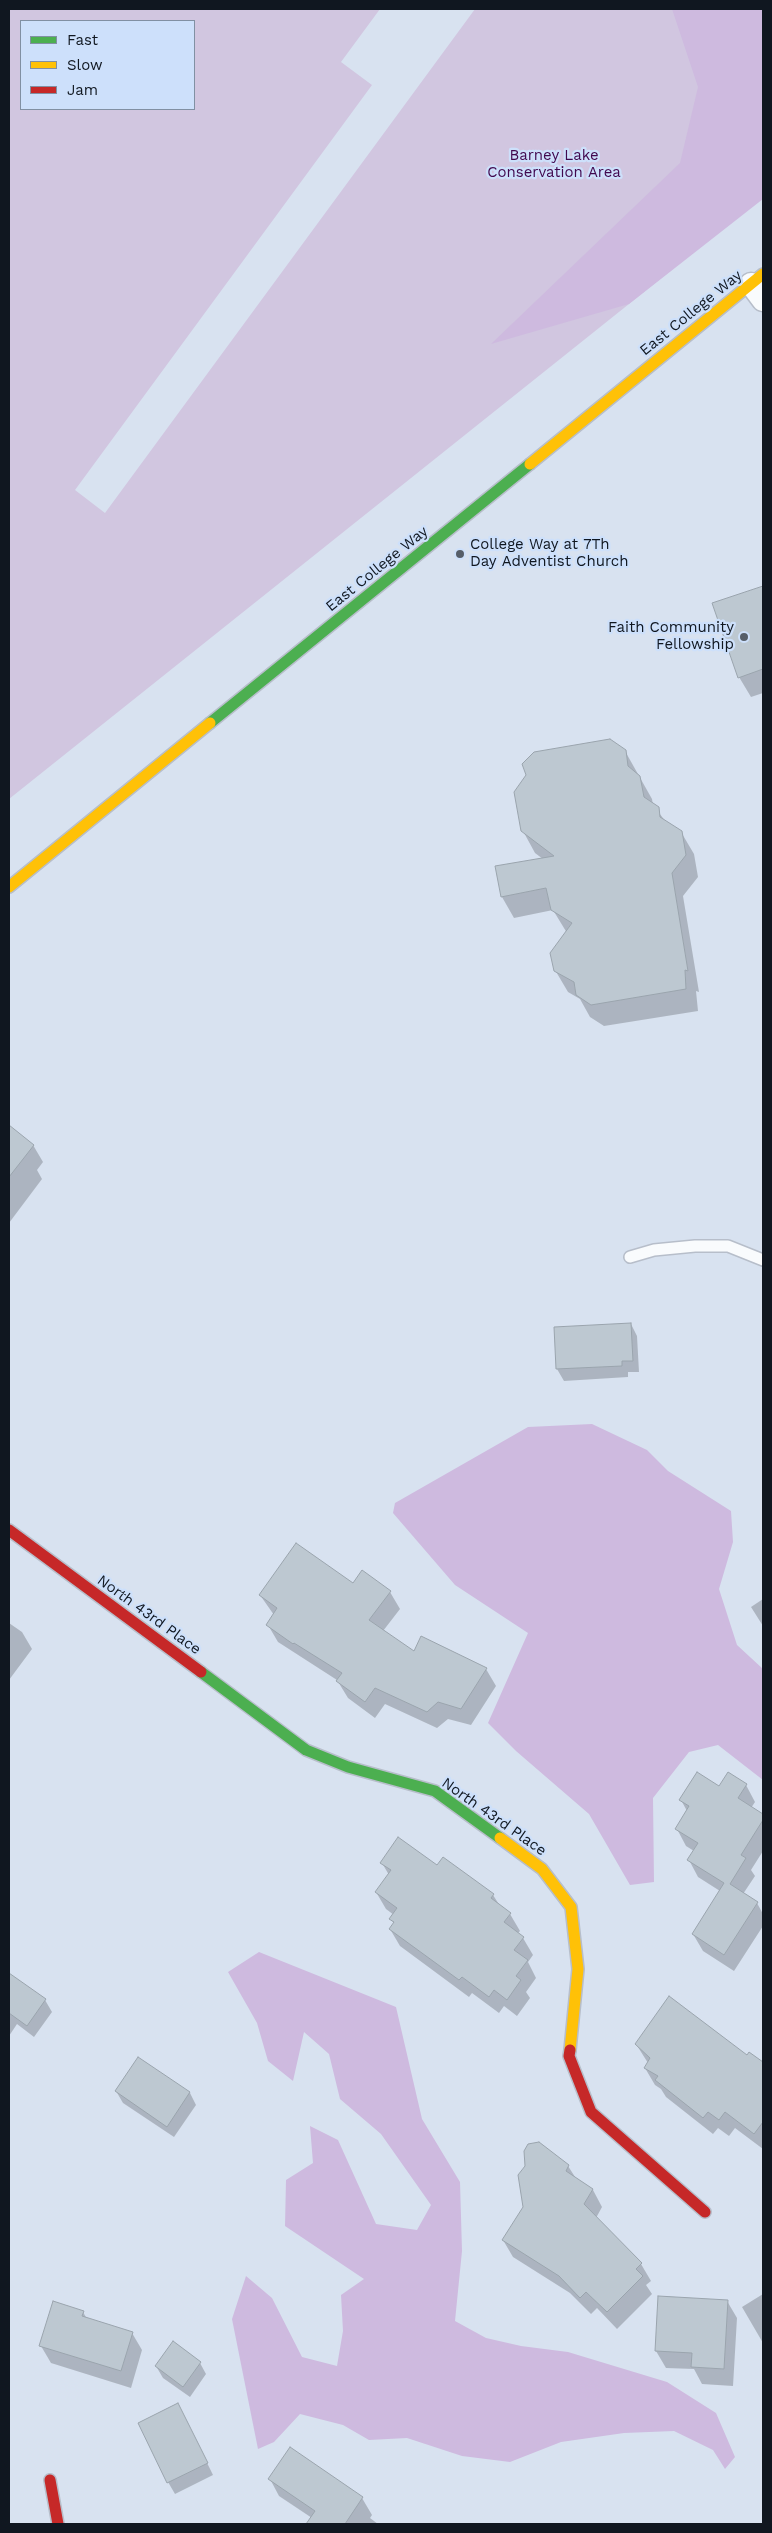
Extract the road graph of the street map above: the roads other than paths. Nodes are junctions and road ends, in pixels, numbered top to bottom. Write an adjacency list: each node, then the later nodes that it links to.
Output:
1 (759, 286): 2 (street, East College Way)
2 (9, 887)
3 (630, 1257): 4 (lane)
4 (763, 1260)
5 (9, 1530): 6 (street, North 43rd Place)
6 (705, 2212)
7 (50, 2480): 8 (street)
8 (58, 2524)

